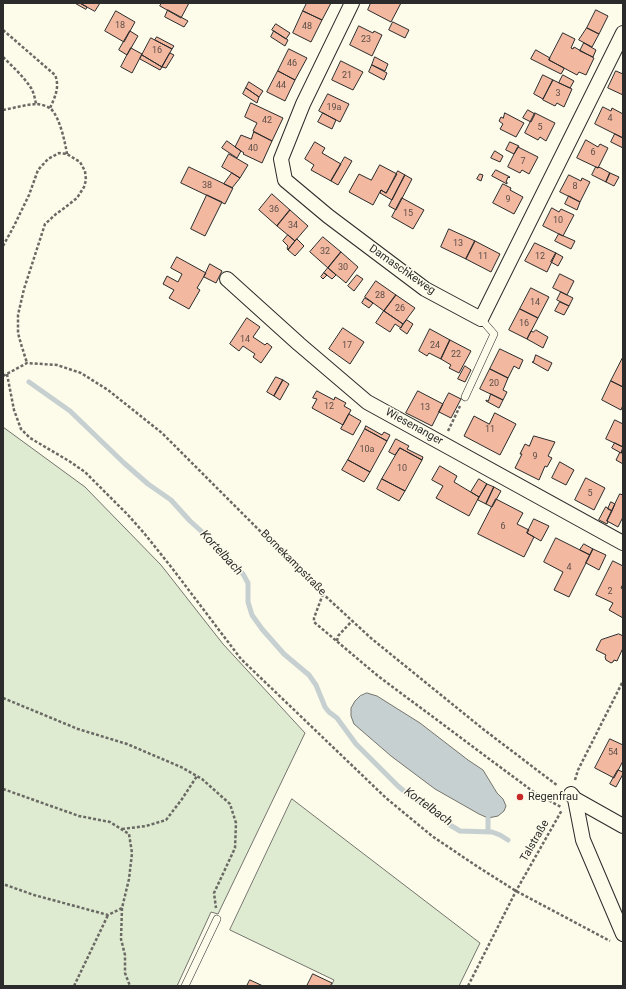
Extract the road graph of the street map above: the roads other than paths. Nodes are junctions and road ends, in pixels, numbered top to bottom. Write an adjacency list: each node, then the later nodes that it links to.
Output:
1 (352, 3): 4 (street, Damaschkeweg)
2 (623, 33): 4 (street)
3 (227, 279): 6 (street, Wiesenanger)
4 (481, 319): 5 (lane)
5 (465, 397)
6 (623, 544)
7 (623, 826): 9 (street)
8 (217, 919): 10 (lane)
9 (620, 939)
10 (185, 986)

